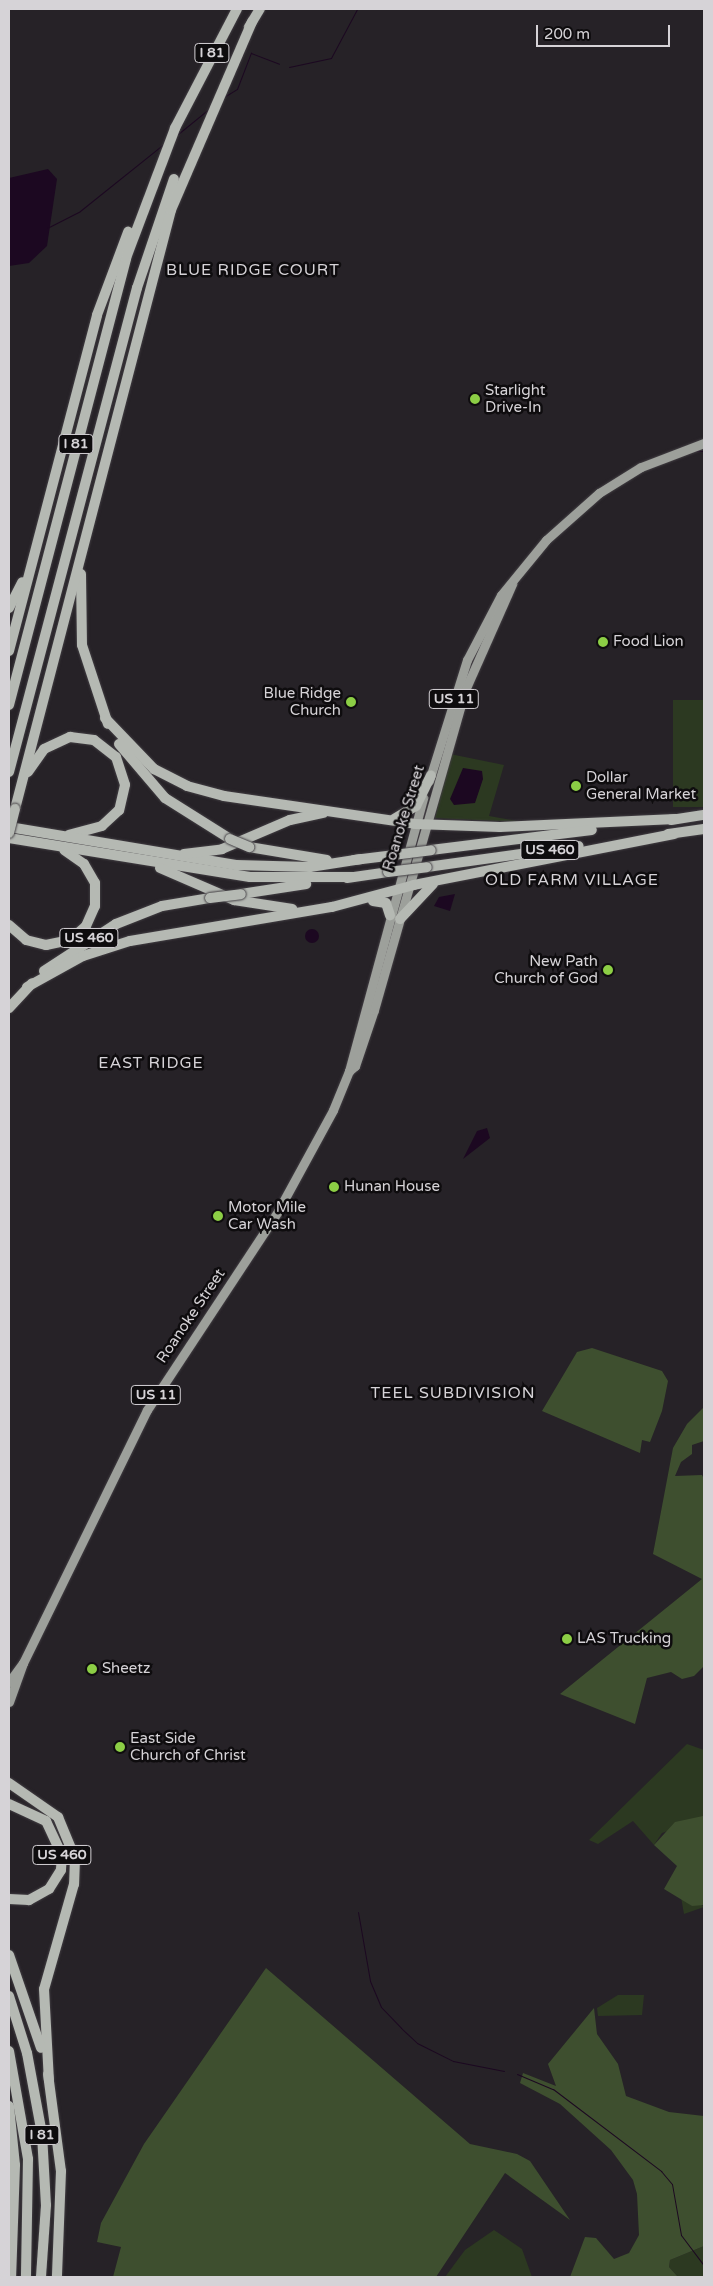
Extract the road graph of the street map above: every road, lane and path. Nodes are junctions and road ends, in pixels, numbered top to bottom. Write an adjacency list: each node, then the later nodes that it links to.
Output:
1 (237, 9): 4 (highway, I 81)
2 (260, 9): 3 (highway, I 81)
3 (252, 22): 7 (highway); 13 (highway, I 81)
4 (150, 186): 6 (highway); 11 (highway, I 81)
5 (704, 443): 8 (main road, Roanoke Street / US 11)
6 (34, 553): 9 (highway); 10 (highway)
7 (81, 555): 12 (highway); 15 (highway)
8 (512, 584): 14 (main road, Roanoke Street / US 11); 20 (main road, Roanoke Street / US 11)
9 (9, 608)
10 (9, 651)
11 (9, 705)
12 (105, 718): 16 (highway); 29 (highway, bridge)
13 (9, 772)
14 (431, 775): 19 (highway); 20 (main road, Roanoke Street / US 11)
15 (21, 786): 23 (highway, bridge); 26 (highway)
16 (338, 812): 19 (highway); 27 (highway)
17 (704, 815): 18 (highway, US 460)
18 (676, 819): 20 (highway); 29 (highway, US 460, bridge)
19 (392, 820): 20 (highway)
20 (421, 824): 32 (main road, Roanoke Street / US 11); 33 (main road, Roanoke Street / US 11)
21 (9, 828): 26 (highway, US 460)
22 (704, 830): 24 (highway, US 460)
23 (9, 833)
24 (674, 834): 30 (highway, US 460, bridge); 31 (highway)
25 (9, 838): 26 (highway, US 460)
26 (56, 841): 27 (highway, US 460); 28 (highway, US 460); 37 (highway)
27 (164, 854): 29 (highway, US 460)
28 (125, 858): 30 (highway, US 460); 35 (highway)
29 (361, 860)
30 (353, 877): 38 (highway, US 460, bridge)
31 (439, 880): 32 (highway); 36 (highway)
32 (408, 887): 33 (highway); 36 (main road, Roanoke Street / US 11)
33 (396, 891): 34 (highway); 36 (main road, Roanoke Street / US 11)
34 (362, 900): 35 (highway); 36 (highway)
35 (311, 910): 38 (highway)
36 (395, 917): 40 (main road, Roanoke Street / US 11); 40 (main road, Roanoke Street / US 11)
37 (9, 925)
38 (27, 987): 39 (highway, US 460)
39 (9, 1008)
40 (371, 1008): 41 (main road, Roanoke Street / US 11); 41 (main road, Roanoke Street / US 11)
41 (349, 1071): 42 (main road, Roanoke Street / US 11)
42 (23, 1663): 43 (main road, Roanoke Street / US 11); 44 (main road, Roanoke Street / US 11)
43 (9, 1682)
44 (9, 1702)
45 (9, 1783): 51 (highway)
46 (9, 1804): 47 (highway, US 460)
47 (9, 1899)
48 (9, 1955): 51 (highway)
49 (9, 1996): 56 (highway, I 81)
50 (9, 2051): 55 (highway, I 81)
51 (49, 2080): 57 (highway)
52 (9, 2106): 53 (highway)
53 (10, 2120): 54 (highway)
54 (11, 2277)
55 (26, 2277)
56 (41, 2277)
57 (57, 2277)

